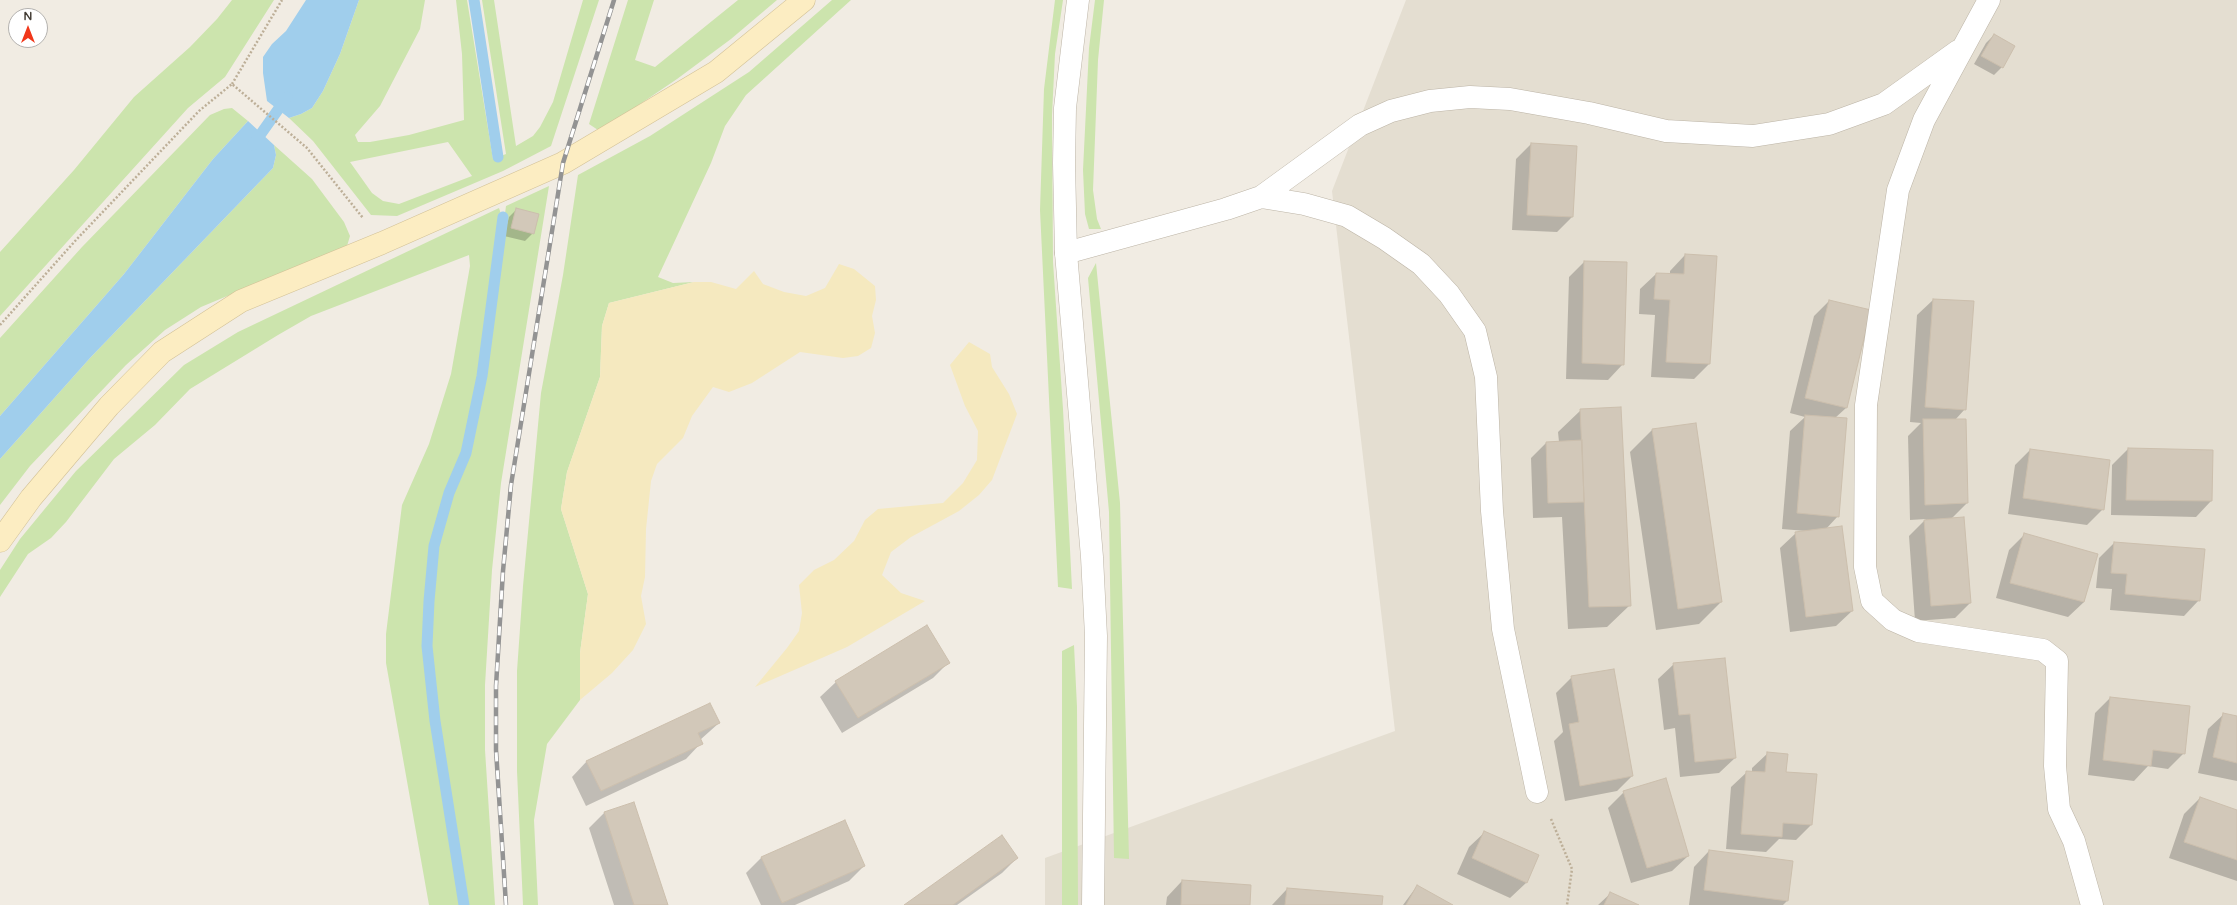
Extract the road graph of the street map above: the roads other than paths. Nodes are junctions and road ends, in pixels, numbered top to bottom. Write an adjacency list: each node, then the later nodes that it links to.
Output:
1 (804, 0): 7 (main road)
2 (1078, 0): 6 (street)
3 (1989, 0): 4 (street)
4 (1962, 49): 5 (street); 10 (street)
5 (1261, 197): 6 (street); 8 (street)
6 (1066, 253): 9 (street)
7 (0, 541)
8 (1537, 792)
9 (1092, 905)
10 (2092, 905)

